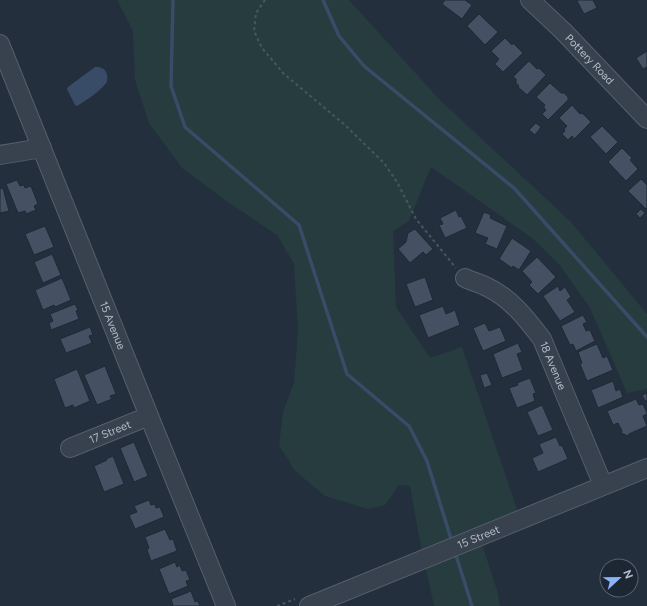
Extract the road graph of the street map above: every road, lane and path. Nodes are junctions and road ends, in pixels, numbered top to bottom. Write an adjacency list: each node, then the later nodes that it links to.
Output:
1 (265, 0): 7 (path)
2 (530, 0): 4 (street, Pottery Road)
3 (0, 44): 5 (street, 15 Avenue)
4 (647, 119)
5 (42, 148): 6 (street); 8 (street, 15 Avenue)
6 (0, 155)
7 (465, 278): 11 (street, 18 Avenue)
8 (149, 416): 9 (street, 17 Street); 12 (street, 15 Avenue)
9 (70, 448)
10 (647, 468): 11 (street, 15 Street)
11 (603, 485): 13 (street, 15 Street)
12 (226, 606)
13 (309, 606)

